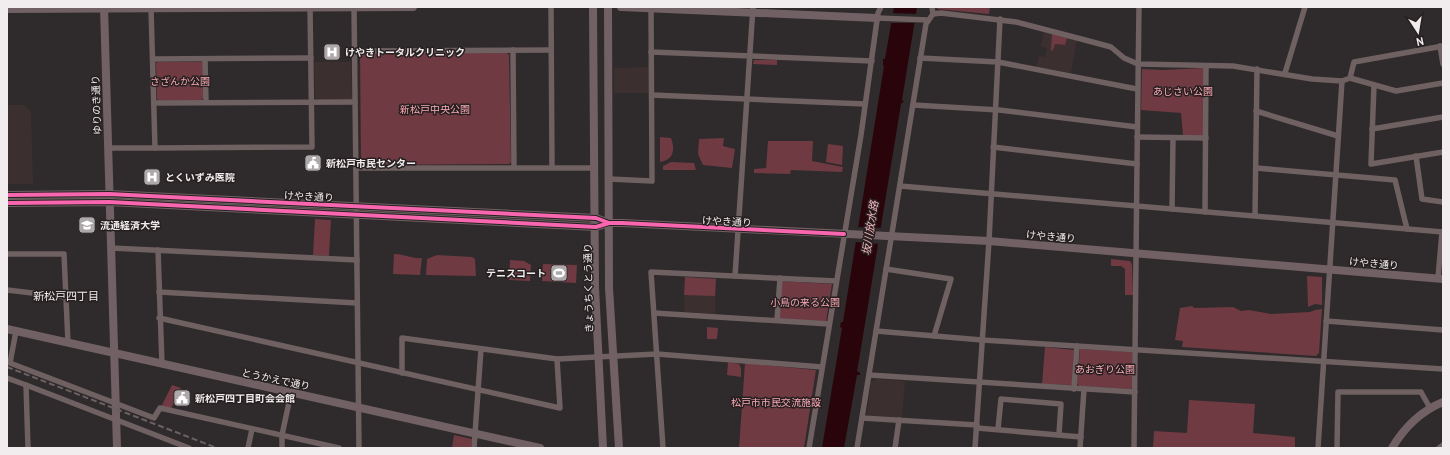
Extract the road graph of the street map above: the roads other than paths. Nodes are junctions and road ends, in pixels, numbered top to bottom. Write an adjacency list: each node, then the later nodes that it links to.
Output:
1 (310, 7): 2 (street); 14 (street); 28 (street)
2 (354, 7): 3 (street); 25 (street)
3 (413, 7)
4 (551, 7): 24 (street)
5 (593, 7): 70 (street, きょうちくとう通り)
6 (608, 7): 73 (street)
7 (621, 7): 15 (street)
8 (881, 7): 19 (street)
9 (932, 7): 18 (street)
10 (1139, 7): 34 (street)
11 (1306, 7): 38 (street)
12 (58, 8): 13 (street); 16 (street)
13 (104, 8): 14 (street); 61 (street, ゆりのき通り)
14 (151, 8): 30 (street)
15 (651, 8): 17 (street); 26 (street)
16 (7, 9)
17 (752, 10): 19 (street); 27 (street)
18 (933, 14): 20 (street); 21 (street)
19 (880, 18): 21 (street); 32 (street)
20 (1000, 19): 33 (street); 34 (street)
21 (926, 20): 29 (street)
22 (1441, 46): 35 (street); 39 (street)
23 (513, 50): 24 (street); 25 (street); 67 (street)
24 (551, 50): 68 (street)
25 (355, 51): 47 (street)
26 (651, 52): 27 (street); 44 (street)
27 (749, 56): 32 (street); 45 (street)
28 (311, 58): 31 (street); 49 (street)
29 (920, 58): 33 (street); 51 (street)
30 (153, 59): 31 (street); 48 (street)
31 (205, 59): 46 (street)
32 (872, 61): 50 (street)
33 (998, 62): 43 (street); 52 (street)
34 (1138, 64): 36 (street); 43 (street)
35 (1443, 64)
36 (1206, 66): 37 (street); 60 (street)
37 (1257, 69): 38 (street); 53 (street)
38 (1285, 74): 40 (street)
39 (1350, 78): 40 (street); 42 (street)
40 (1342, 81): 57 (street)
41 (1443, 83): 42 (street)
42 (1374, 85): 56 (street)
43 (1137, 89): 55 (street)
44 (652, 95): 45 (street); 73 (street)
45 (746, 99): 50 (street); 88 (street)
46 (206, 102): 48 (street); 49 (street)
47 (355, 102): 49 (street); 69 (street)
48 (154, 103): 62 (street)
49 (312, 103): 62 (street)
50 (865, 104): 91 (street)
51 (913, 105): 52 (street); 74 (street)
52 (996, 109): 55 (street); 63 (street)
53 (1256, 111): 57 (street); 71 (street)
54 (1443, 117): 56 (street)
55 (1137, 127): 58 (street)
56 (1372, 129): 65 (street)
57 (1338, 136): 72 (street)
58 (1137, 137): 59 (street); 66 (street)
59 (1173, 138): 60 (street); 81 (street)
60 (1206, 138): 83 (street)
61 (108, 148): 62 (street); 77 (street, ゆりのき通り)
62 (155, 148)
63 (993, 148): 66 (street); 75 (street)
64 (1443, 152): 65 (street)
65 (1416, 156): 78 (street)
66 (1137, 164): 80 (street)
67 (514, 167): 68 (street); 69 (street)
68 (552, 167): 70 (street)
69 (356, 168): 82 (street)
70 (595, 168): 85 (street, きょうちくとう通り)
71 (1256, 168): 72 (street); 84 (street)
72 (1336, 176): 86 (street); 89 (street)
73 (609, 179): 87 (street)
74 (900, 186): 75 (street); 92 (street)
75 (991, 194): 80 (street); 93 (street)
76 (7, 195): 77 (street, けやき通り)
77 (109, 198): 79 (street, けやき通り); 82 (street, けやき通り); 94 (street, ゆりのき通り)
78 (1443, 202)
79 (7, 203)
80 (1136, 206): 81 (street); 97 (street)
81 (1172, 209): 83 (street)
82 (356, 211): 85 (street, けやき通り); 98 (street)
83 (1205, 212): 84 (street)
84 (1256, 215): 86 (street)
85 (596, 222): 87 (street, けやき通り); 127 (street, きょうちくとう通り)
86 (1333, 222): 89 (street); 100 (street)
87 (609, 223): 88 (street, けやき通り); 126 (street)
88 (737, 229): 91 (street, けやき通り); 101 (street)
89 (1407, 229): 90 (street)
90 (1443, 232): 103 (street)
91 (844, 234): 92 (street, けやき通り); 104 (street)
92 (893, 236): 93 (street, けやき通り); 99 (street)
93 (989, 241): 97 (street, けやき通り); 119 (street)
94 (111, 248): 95 (street); 124 (street, ゆりのき通り)
95 (158, 250): 98 (street); 106 (street)
96 (7, 254): 107 (street)
97 (1136, 254): 100 (street, けやき通り); 123 (street)
98 (357, 260): 108 (street)
99 (886, 269): 117 (street); 118 (street)
100 (1330, 269): 103 (street, けやき通り); 112 (street)
101 (735, 276): 102 (street); 109 (street)
102 (780, 278): 104 (street); 111 (street)
103 (1441, 279)
104 (836, 281): 113 (street)
105 (7, 290): 107 (street)
106 (159, 292): 108 (street); 110 (street)
107 (66, 297): 120 (street)
108 (357, 303): 130 (street)
109 (654, 313): 111 (street); 125 (street)
110 (159, 318): 130 (street); 131 (street)
111 (777, 320): 113 (street)
112 (1326, 320): 115 (street); 129 (street)
113 (829, 324): 132 (street)
114 (7, 329): 116 (street, とうかえで通り)
115 (1443, 330)
116 (16, 331): 120 (street, とうかえで通り); 145 (street)
117 (876, 331): 118 (street); 135 (street)
118 (934, 336): 119 (street)
119 (982, 340): 121 (street); 137 (street)
120 (68, 343): 124 (street, とうかえで通り)
121 (1077, 346): 123 (street); 139 (street)
122 (481, 349): 128 (street); 134 (street); 141 (street)
123 (1136, 349): 129 (street); 142 (street)
124 (115, 354): 131 (street, とうかえで通り); 145 (street, ゆりのき通り)
125 (657, 354): 126 (street); 132 (street); 170 (street)
126 (613, 356): 127 (street); 169 (street)
127 (598, 357): 128 (street); 168 (street, きょうちくとう通り)
128 (557, 359): 141 (street)
129 (1324, 361): 133 (street); 177 (street)
130 (358, 363): 134 (street); 146 (street)
131 (162, 364): 143 (street, とうかえで通り)
132 (822, 367): 171 (street)
133 (1443, 369)
134 (402, 373): 141 (street)
135 (869, 376): 137 (street); 148 (street)
136 (7, 378): 138 (street)
137 (979, 383): 139 (street); 151 (street)
138 (26, 385): 149 (street); 159 (street)
139 (1074, 388): 140 (street)
140 (1084, 389): 142 (street); 157 (street)
141 (479, 390): 154 (street)
142 (1135, 392): 176 (street)
143 (291, 393): 146 (street, とうかえで通り); 156 (street)
144 (1443, 402): 147 (street)
145 (116, 403): 149 (street, ゆりのき通り); 152 (street)
146 (359, 408): 154 (street, とうかえで通り); 165 (street)
147 (1430, 408): 178 (street); 179 (street)
148 (862, 418): 150 (street); 172 (street)
149 (116, 420): 160 (street, ゆりのき通り); 161 (street)
150 (899, 420): 151 (street); 173 (street)
151 (977, 427): 153 (street); 174 (street)
152 (252, 429): 156 (street); 162 (street)
153 (998, 429): 155 (street); 155 (street)
154 (475, 434): 166 (street); 167 (street, とうかえで通り)
155 (1059, 434): 157 (street)
156 (282, 435): 163 (street); 164 (street)
157 (1081, 437): 175 (street)
158 (1443, 445): 180 (street)
159 (28, 448)
160 (117, 448)
161 (189, 448)
162 (248, 448)
163 (282, 448)
164 (339, 448)
165 (359, 448)
166 (474, 448)
167 (540, 448)
168 (603, 448)
169 (619, 448)
170 (663, 448)
171 (809, 448)
172 (858, 448)
173 (895, 448)
174 (975, 448)
175 (1080, 448)
176 (1134, 448)
177 (1318, 448)
178 (1338, 448)
179 (1392, 448)
180 (1439, 448)

